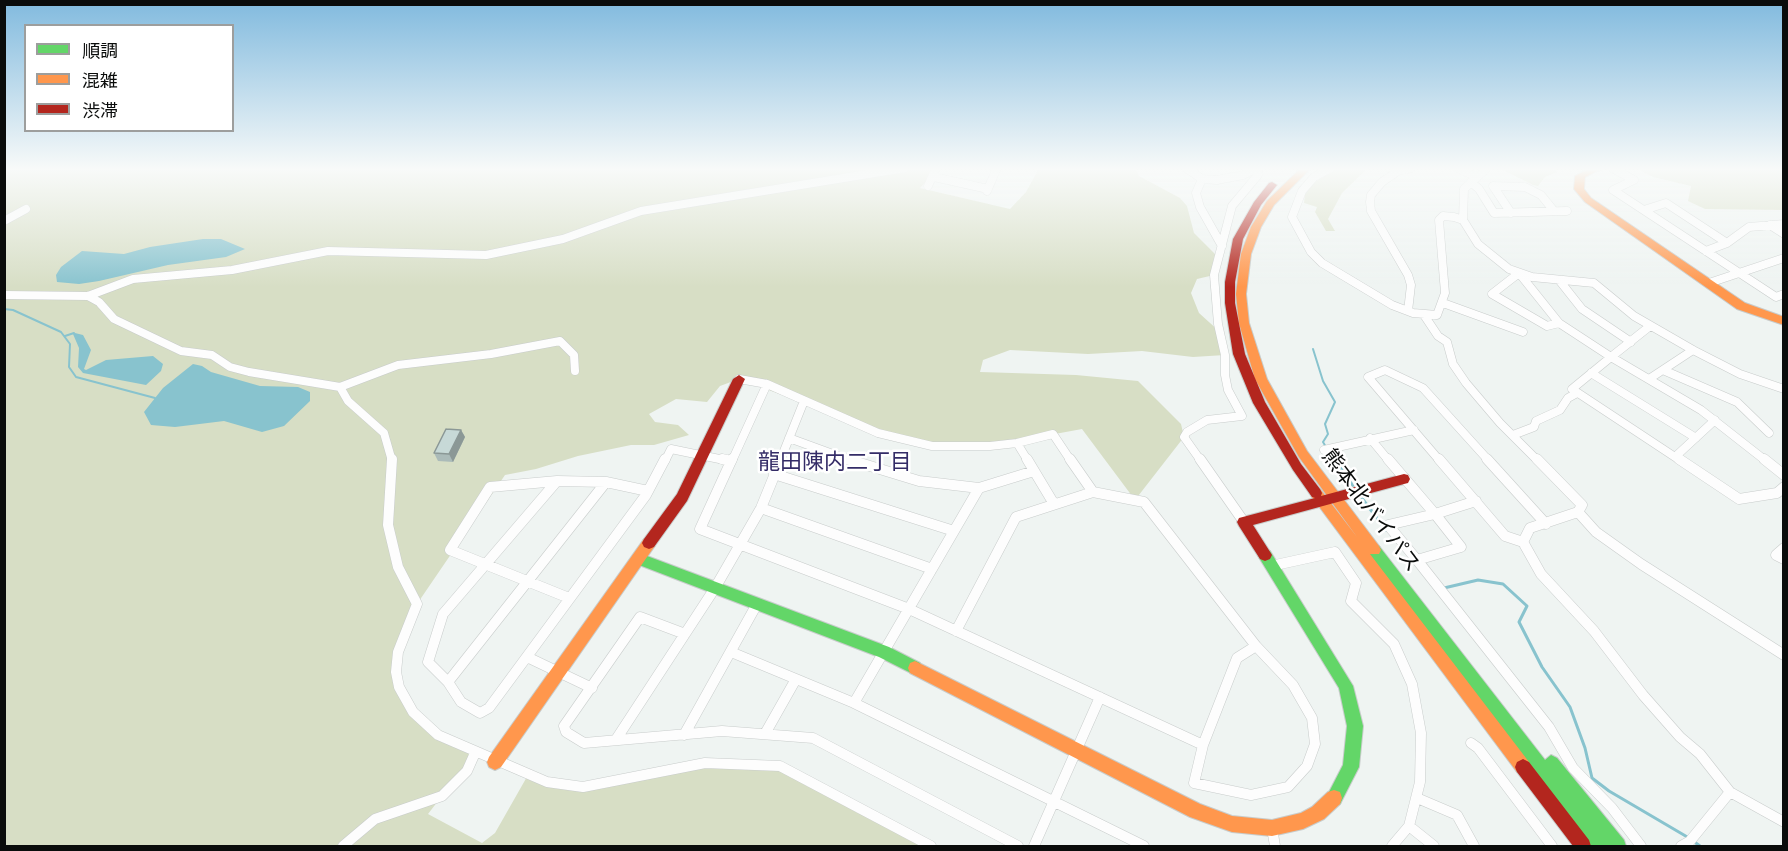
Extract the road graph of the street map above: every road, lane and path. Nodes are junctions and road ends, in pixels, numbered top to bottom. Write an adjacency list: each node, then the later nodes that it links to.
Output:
1 (661, 208): 36 (street)
2 (1200, 208): 27 (street)
3 (1232, 208): 27 (street)
4 (1256, 208): 79 (main road, 熊本北バイパス)
5 (1269, 208): 79 (main road, 熊本北バイパス)
6 (1294, 208): 38 (street)
7 (1371, 208): 38 (street)
8 (1463, 208): 21 (street)
9 (1491, 208): 20 (street)
10 (1507, 208): 20 (street)
11 (1551, 208): 18 (street)
12 (1599, 208): 33 (main road)
13 (1640, 208): 17 (street)
14 (1651, 208): 17 (street)
15 (1673, 208): 26 (street)
16 (26, 209): 22 (street)
17 (1644, 210): 28 (street)
18 (1554, 211): 19 (street); 20 (street)
19 (1567, 211)
20 (1511, 213)
21 (1463, 220): 30 (street); 37 (street)
22 (4, 221)
23 (1784, 224): 24 (street)
24 (1770, 225): 25 (street); 26 (street)
25 (1784, 234)
26 (1727, 243): 28 (street)
27 (1222, 246): 85 (street)
28 (1706, 251): 31 (street)
29 (1784, 258): 31 (street)
30 (1519, 273): 32 (street); 41 (street); 41 (street)
31 (1739, 273): 33 (street); 34 (street)
32 (1558, 280): 42 (street); 44 (street)
33 (1709, 283): 40 (main road)
34 (1784, 294)
35 (4, 295): 36 (street)
36 (88, 296): 53 (street)
37 (1443, 303): 39 (street); 43 (street)
38 (1408, 311): 39 (street)
39 (1424, 315): 60 (street)
40 (1784, 321)
41 (1559, 323): 46 (street)
42 (1650, 326): 44 (street); 45 (street)
43 (1523, 332)
44 (1630, 342): 46 (street)
45 (1693, 350): 47 (street); 54 (street)
46 (1611, 357): 49 (street); 51 (street)
47 (1663, 370): 51 (street); 59 (street)
48 (574, 371): 53 (street)
49 (1591, 374): 55 (street); 63 (street)
50 (739, 379): 52 (street); 66 (main road)
51 (1649, 379): 57 (street)
52 (767, 384): 56 (street); 68 (street)
53 (340, 387): 123 (street)
54 (1784, 389)
55 (1577, 393): 60 (street); 67 (street)
56 (804, 400): 61 (street); 64 (street)
57 (1715, 420): 63 (street); 71 (street)
58 (1414, 430): 62 (street); 80 (street); 86 (street)
59 (1769, 433)
60 (1513, 435): 83 (street)
61 (789, 438): 70 (street); 76 (street)
62 (1370, 438): 65 (street); 72 (street)
63 (1696, 438): 67 (street)
64 (1017, 443): 69 (street); 78 (street)
65 (1324, 450)
66 (702, 454): 68 (street); 77 (street); 91 (main road)
67 (1676, 456): 75 (street)
68 (731, 461): 89 (street)
69 (1034, 471): 76 (street); 81 (street)
70 (774, 474): 82 (street); 87 (street)
71 (1784, 475)
72 (1404, 478): 79 (main road); 84 (street)
73 (557, 481): 74 (street); 94 (street); 94 (street)
74 (606, 482): 77 (street); 98 (street)
75 (1784, 487)
76 (979, 488): 87 (street)
77 (648, 490): 100 (street)
78 (1093, 492): 81 (street); 105 (street)
79 (1328, 499): 85 (main road); 96 (main road, 熊本北バイパス); 116 (main road, 熊本北バイパス)
80 (1476, 501): 84 (street); 88 (street)
81 (1054, 504): 103 (street)
82 (761, 508): 89 (street); 97 (street)
83 (1578, 512): 86 (street); 108 (street)
84 (1435, 514): 93 (street); 93 (street)
85 (1244, 522): 95 (main road)
86 (1546, 524): 88 (street)
87 (954, 531): 97 (street)
88 (1523, 542): 125 (street)
89 (740, 544): 99 (street); 102 (street)
90 (1784, 548): 92 (street)
91 (639, 559): 99 (main road); 110 (main road)
92 (1784, 559)
93 (1417, 560): 145 (street)
94 (486, 565): 98 (street); 112 (street)
95 (1271, 566): 126 (street); 130 (main road)
96 (1388, 568): 143 (main road, 熊本北バイパス); 144 (main road)
97 (932, 569): 102 (street)
98 (527, 581): 100 (street); 112 (street)
99 (715, 588): 101 (main road); 104 (street)
100 (569, 598): 109 (street)
101 (757, 604): 106 (street); 107 (main road)
102 (909, 609): 103 (street); 107 (street)
103 (956, 631): 114 (street)
104 (685, 634): 113 (street); 119 (street)
105 (1256, 646): 121 (street); 121 (street)
106 (731, 652): 111 (street); 118 (street)
107 (884, 652): 115 (street); 122 (main road)
108 (1784, 655)
109 (527, 657): 110 (street); 112 (street)
110 (559, 672): 113 (street); 124 (main road)
111 (796, 679): 115 (street); 117 (street)
112 (448, 682)
113 (592, 688): 119 (street)
114 (1100, 697): 121 (street); 122 (street)
115 (854, 703): 127 (street)
116 (1492, 728): 141 (main road); 142 (main road, 熊本北バイパス)
117 (766, 732): 118 (street); 133 (street)
118 (684, 735): 119 (street)
119 (617, 738)
120 (1471, 743): 140 (street)
121 (1203, 745)
122 (1076, 752): 127 (street); 130 (main road)
123 (475, 753): 124 (street); 131 (street)
124 (495, 762): 132 (street)
125 (1730, 792): 128 (street); 146 (street)
126 (1417, 798): 129 (street); 139 (street)
127 (1054, 802): 134 (street); 135 (street)
128 (1784, 822)
129 (1408, 826): 137 (street); 138 (street)
130 (1272, 828): 136 (street)
131 (343, 846)
132 (931, 846)
133 (1018, 846)
134 (1034, 846)
135 (1144, 846)
136 (1275, 846)
137 (1392, 846)
138 (1434, 846)
139 (1474, 846)
140 (1552, 846)
141 (1572, 846)
142 (1583, 846)
143 (1601, 846)
144 (1618, 846)
145 (1641, 846)
146 (1681, 846)

